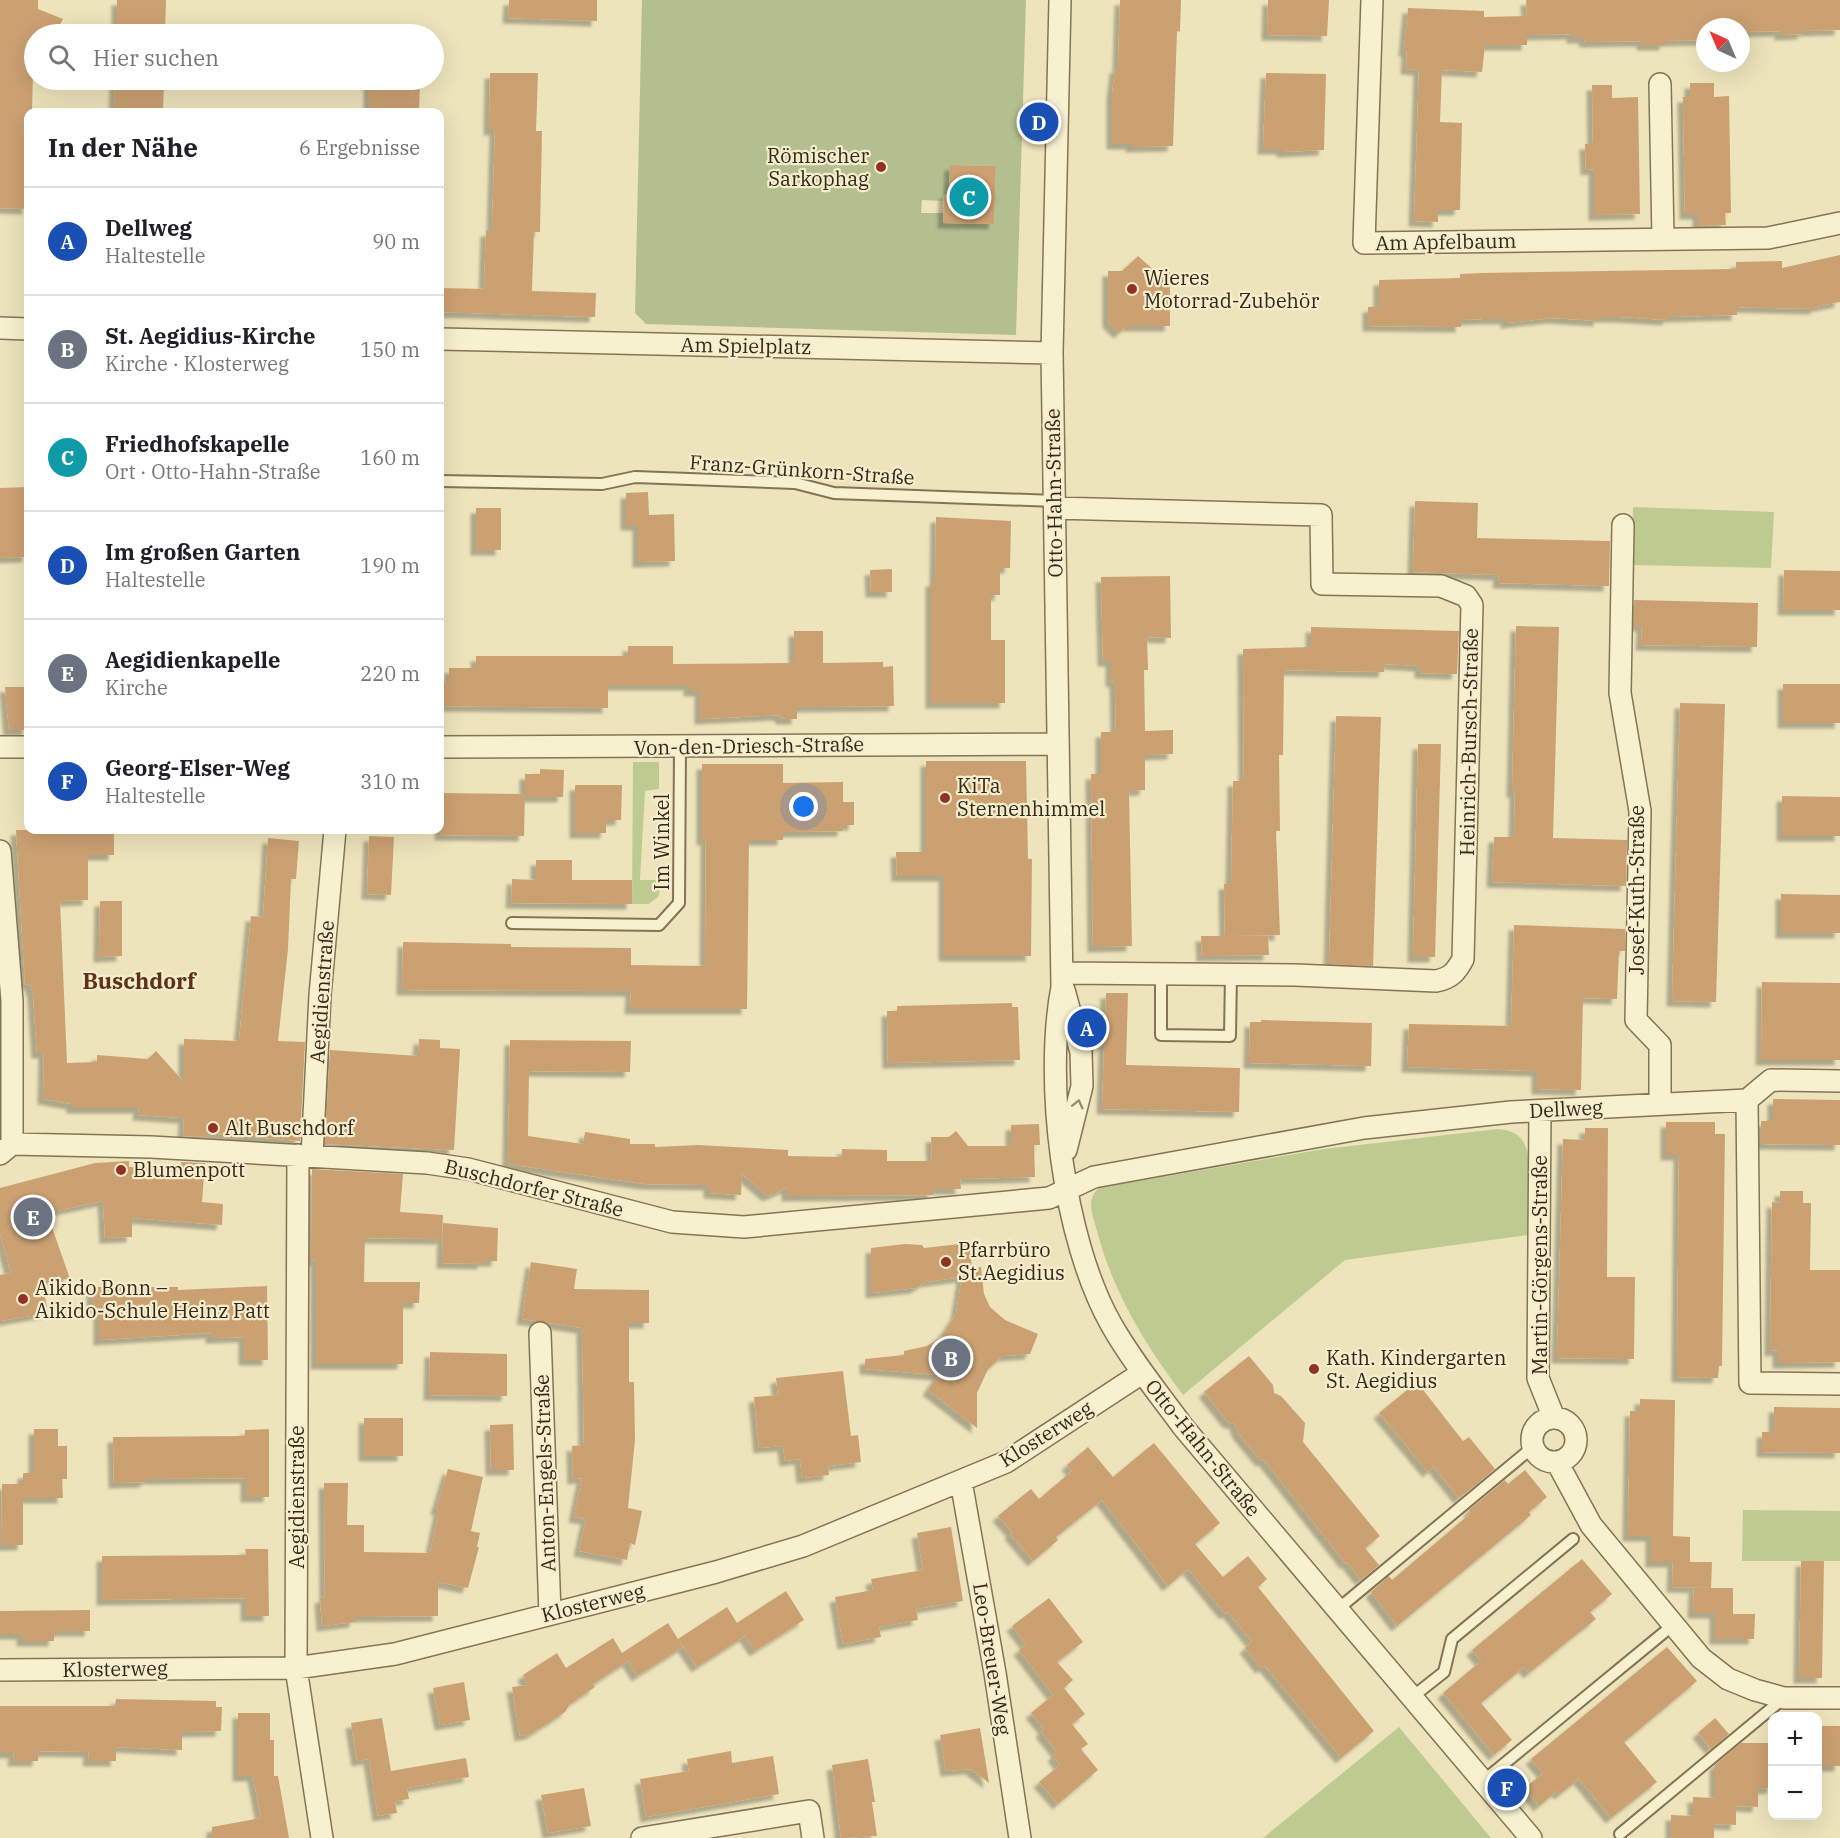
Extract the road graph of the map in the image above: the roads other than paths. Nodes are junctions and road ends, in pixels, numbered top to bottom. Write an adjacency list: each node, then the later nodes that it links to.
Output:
1 (1060, 0): 9 (street, Otto-Hahn-Straße)
2 (1372, 0): 5 (street, Am Apfelbaum)
3 (1660, 84): 5 (street)
4 (1840, 223): 5 (street, Am Apfelbaum)
5 (1663, 239)
6 (0, 328): 7 (street)
7 (24, 329)
8 (444, 339): 9 (street, Am Spielplatz)
9 (1052, 353): 11 (street, Otto-Hahn-Straße)
10 (444, 481): 11 (lane, Franz-Grünkorn-Straße)
11 (1055, 505): 13 (street, Otto-Hahn-Straße); 22 (street, Heinrich-Bursch-Straße)
12 (1623, 525): 26 (street, Josef-Kuth-Straße)
13 (1058, 744): 17 (street, Von-den-Driesch-Straße); 23 (street, Otto-Hahn-Straße)
14 (0, 747): 15 (street)
15 (24, 747)
16 (444, 747): 17 (street, Von-den-Driesch-Straße)
17 (680, 747): 20 (lane, Im Winkel)
18 (335, 834): 29 (street, Aegidienstraße)
19 (0, 851): 28 (street)
20 (512, 923)
21 (1161, 974): 22 (street, Heinrich-Bursch-Straße); 22 (lane); 23 (street, Heinrich-Bursch-Straße)
22 (1231, 974)
23 (1062, 980): 30 (street, Otto-Hahn-Straße)
24 (1840, 1081): 25 (street)
25 (1747, 1100): 26 (street, Dellweg); 33 (street)
26 (1660, 1103): 27 (street, Dellweg)
27 (1540, 1111): 30 (street, Dellweg); 34 (street, Martin-Görgens-Straße)
28 (6, 1149): 29 (street, Buschdorfer Straße)
29 (305, 1155): 30 (street, Buschdorfer Straße); 42 (street, Aegidienstraße)
30 (1068, 1188): 32 (street, Otto-Hahn-Straße)
31 (540, 1333): 40 (street, Anton-Engels-Straße)
32 (1142, 1373): 37 (street, Klosterweg); 39 (street, Otto-Hahn-Straße)
33 (1840, 1384)
34 (1554, 1418): 35 (street); 36 (street, Martin-Görgens-Straße)
35 (1533, 1447): 36 (street); 39 (lane)
36 (1557, 1462): 41 (street)
37 (961, 1481): 40 (street, Klosterweg); 52 (street, Leo-Breuer-Weg)
38 (1573, 1539): 44 (lane)
39 (1338, 1609): 44 (street, Otto-Hahn-Straße)
40 (550, 1614): 42 (street, Klosterweg)
41 (1673, 1625): 45 (street); 47 (lane)
42 (296, 1668): 43 (street, Klosterweg); 49 (street, Aegidienstraße)
43 (0, 1670)
44 (1411, 1698): 47 (street, Otto-Hahn-Straße)
45 (1784, 1698): 46 (street); 48 (lane)
46 (1840, 1698)
47 (1482, 1782): 53 (street, Otto-Hahn-Straße)
48 (1620, 1834)
49 (322, 1838)
50 (642, 1838): 51 (street)
51 (813, 1838)
52 (1020, 1838)
53 (1531, 1838)

